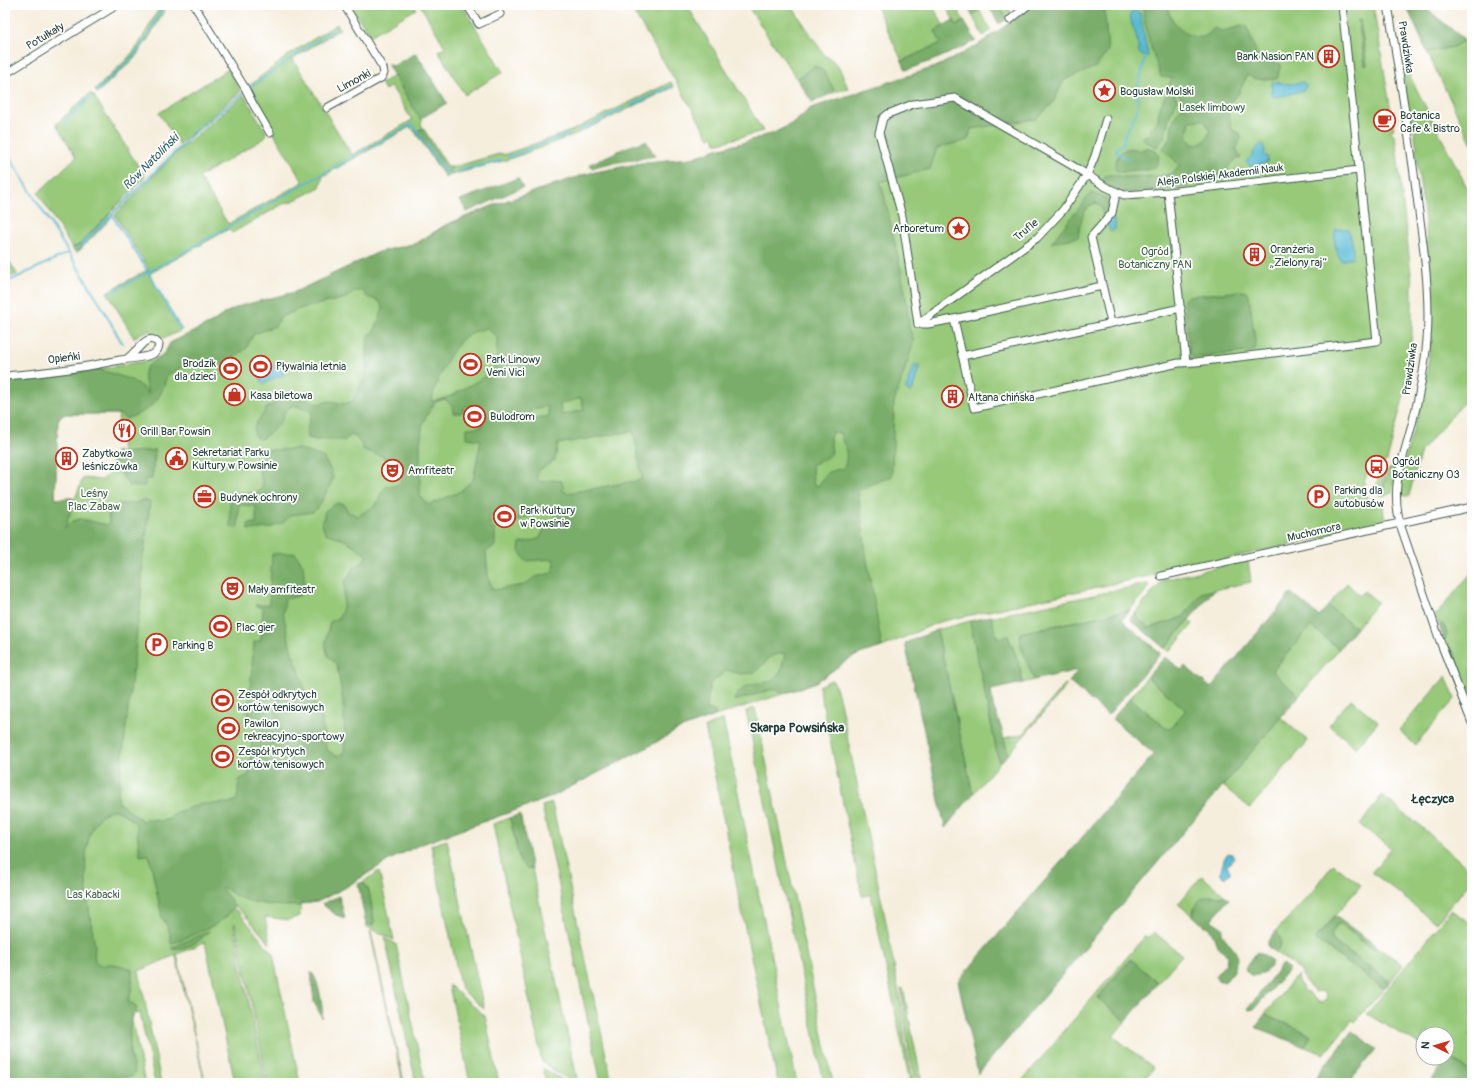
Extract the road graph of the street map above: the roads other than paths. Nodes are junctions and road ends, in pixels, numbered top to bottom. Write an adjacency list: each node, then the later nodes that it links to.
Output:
1 (117, 5): 10 (street, Potułkały)
2 (194, 5): 13 (street)
3 (344, 5): 11 (street, Limonki)
4 (467, 5): 8 (street)
5 (1028, 5): 9 (street)
6 (1342, 5): 14 (street)
7 (1388, 5): 28 (street, Prawdziwka)
8 (500, 14)
9 (1010, 20)
10 (5, 74)
11 (327, 108)
12 (1106, 119): 15 (street, Trufle)
13 (270, 133)
14 (1360, 170): 16 (street, Aleja Polskiej Akademii Nauk); 25 (street)
15 (1087, 175): 17 (street, Aleja Polskiej Akademii Nauk); 21 (street, Trufle); 21 (street, Aleja Polskiej Akademii Nauk)
16 (1168, 192): 17 (street, Aleja Polskiej Akademii Nauk); 19 (street)
17 (1116, 193): 18 (street)
18 (1102, 286): 20 (street); 22 (street)
19 (1181, 308): 22 (street); 25 (street)
20 (954, 319): 21 (street); 23 (street)
21 (918, 324)
22 (1110, 324): 23 (street)
23 (962, 356): 25 (street)
24 (125, 360): 26 (street, Opieńki)
25 (1186, 362)
26 (5, 376)
27 (1472, 507): 28 (street, Muchomora)
28 (1400, 524): 29 (street, Muchomora); 30 (street, Prawdziwka)
29 (1162, 576)
30 (1472, 722)

